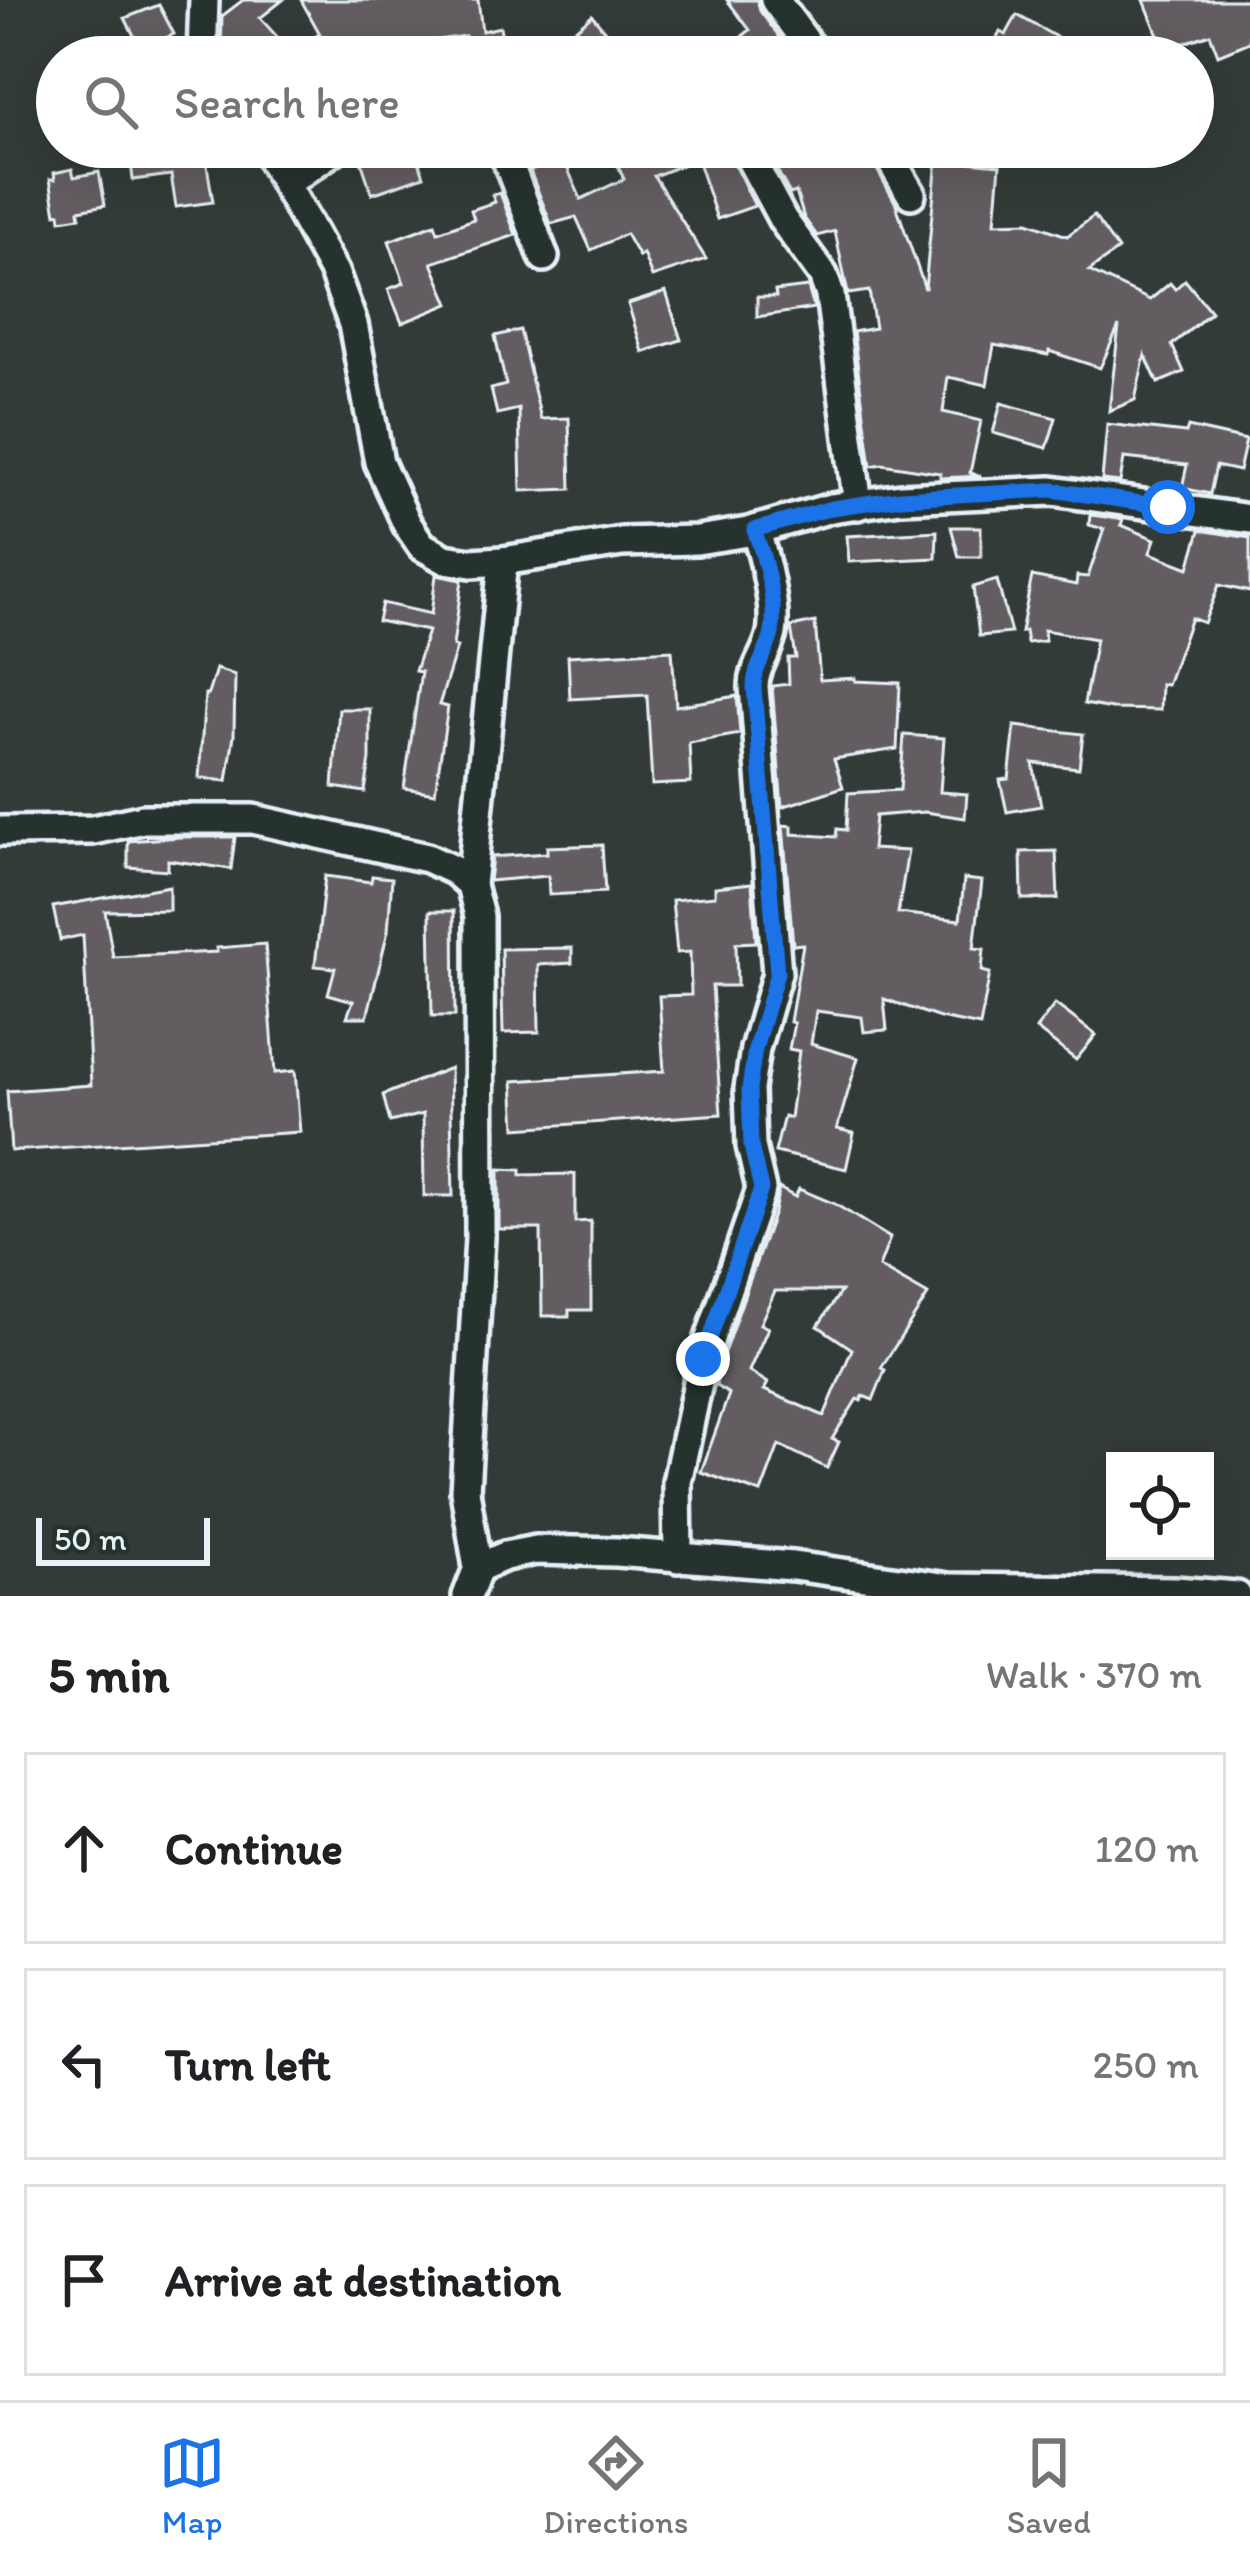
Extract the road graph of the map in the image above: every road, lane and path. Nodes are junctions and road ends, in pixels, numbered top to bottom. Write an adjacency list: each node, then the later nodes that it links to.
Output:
1 (204, 0): 3 (street)
2 (775, 0): 4 (street)
3 (203, 36)
4 (802, 36)
5 (279, 168): 10 (street)
6 (308, 168): 10 (street)
7 (510, 168): 12 (street)
8 (756, 168): 13 (street)
9 (896, 168): 11 (street)
10 (288, 182): 16 (street)
11 (911, 194)
12 (544, 256)
13 (858, 505): 14 (street); 15 (street)
14 (1250, 518)
15 (754, 530): 16 (street); 19 (street)
16 (502, 561): 18 (street)
17 (0, 830): 18 (street)
18 (471, 885): 20 (street)
19 (678, 1558): 20 (street); 22 (street)
20 (478, 1568): 21 (street)
21 (466, 1596)
22 (1237, 1596)

